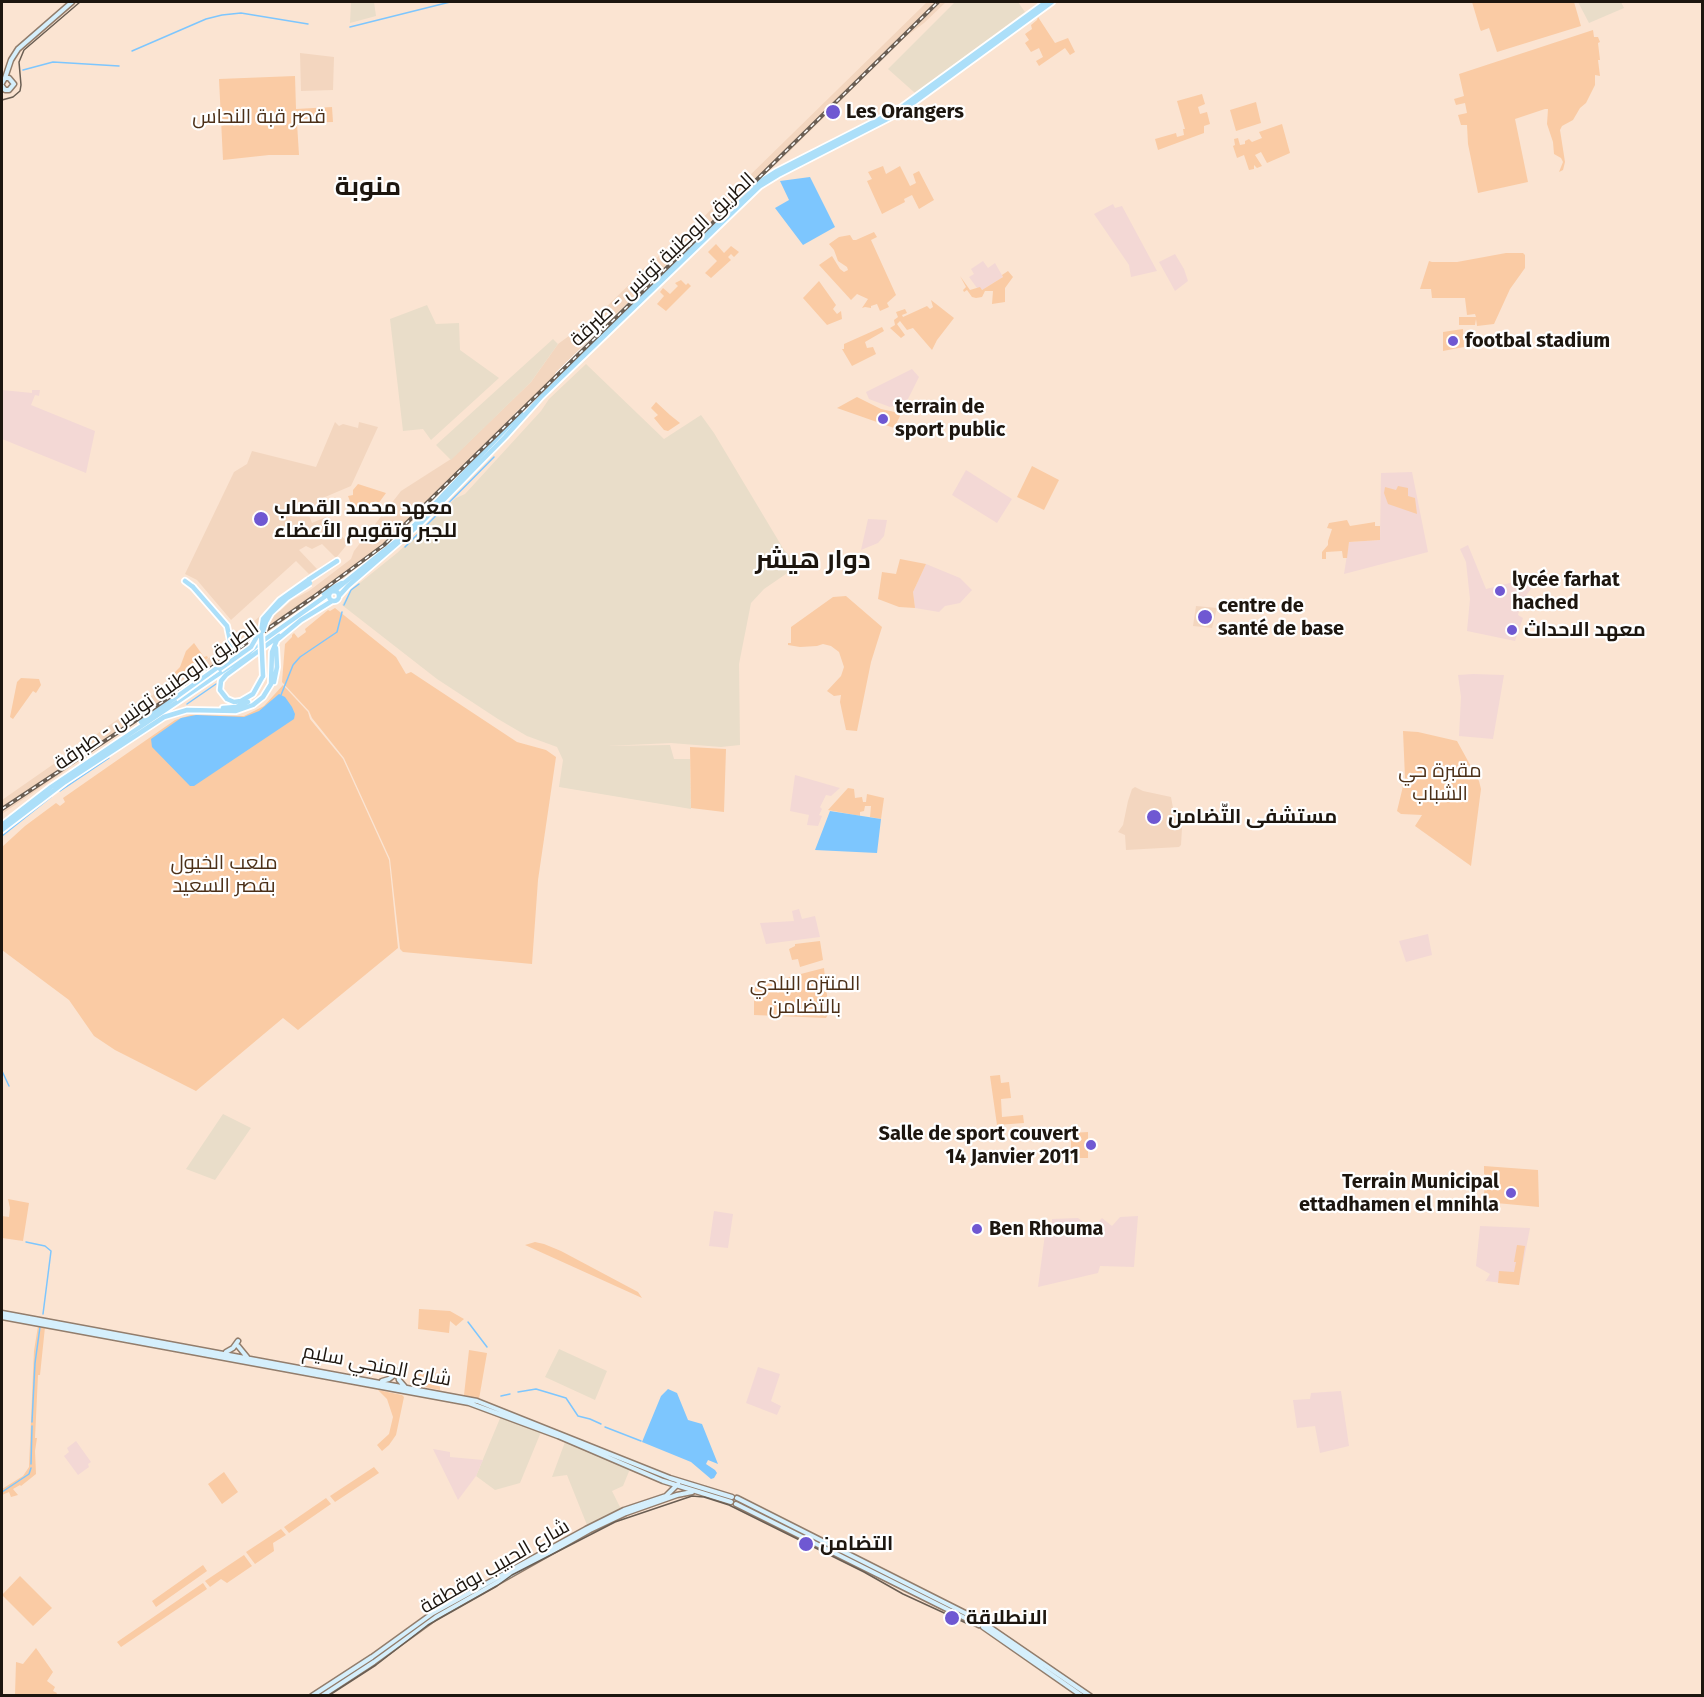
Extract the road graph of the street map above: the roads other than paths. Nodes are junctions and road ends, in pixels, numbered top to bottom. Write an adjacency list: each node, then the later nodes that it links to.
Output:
1 (72, 2): 4 (main road)
2 (1046, 2): 12 (main road, الطريق الوطنية تونس - طبرقة)
3 (1052, 2): 9 (main road, الطريق الوطنية تونس - طبرقة)
4 (9, 69): 5 (main road); 6 (main road)
5 (5, 78): 6 (main road); 7 (main road)
6 (11, 79): 7 (main road)
7 (2, 87)
8 (461, 489): 9 (main road)
9 (451, 494): 16 (main road, الطريق الوطنية تونس - طبرقة)
10 (337, 561): 14 (main road)
11 (329, 572): 14 (main road)
12 (350, 579): 15 (main road, الطريق الوطنية تونس - طبرقة); 18 (main road)
13 (185, 581): 28 (main road, bridge)
14 (309, 582): 20 (main road, bridge); 23 (main road, bridge)
15 (332, 592): 16 (main road); 17 (main road); 18 (main road, الطريق الوطنية تونس - طبرقة)
16 (339, 596): 17 (main road, الطريق الوطنية تونس - طبرقة)
17 (332, 601): 19 (main road, الطريق الوطنية تونس - طبرقة)
18 (313, 605): 22 (main road, الطريق الوطنية تونس - طبرقة)
19 (301, 620): 21 (main road, الطريق الوطنية تونس - طبرقة); 24 (main road)
20 (261, 625): 23 (main road, bridge); 26 (main road, bridge)
21 (288, 629): 23 (main road); 24 (main road, الطريق الوطنية تونس - طبرقة)
22 (244, 657): 25 (main road); 26 (main road, الطريق الوطنية تونس - طبرقة)
23 (264, 676): 25 (main road)
24 (265, 693): 27 (main road, الطريق الوطنية تونس - طبرقة)
25 (248, 702): 27 (main road)
26 (173, 705): 28 (main road, الطريق الوطنية تونس - طبرقة)
27 (182, 710): 30 (main road, الطريق الوطنية تونس - طبرقة)
28 (113, 744): 29 (main road, الطريق الوطنية تونس - طبرقة)
29 (2, 825)
30 (2, 830)
31 (2, 1315): 32 (main road, شارع المنجي سليم); 37 (main road, شارع المنجي سليم)
32 (223, 1353): 33 (main road, شارع المنجي سليم); 33 (main road)
33 (248, 1357): 34 (main road, شارع المنجي سليم)
34 (379, 1382): 35 (main road, شارع المنجي سليم); 35 (main road)
35 (405, 1387): 36 (main road, شارع المنجي سليم)
36 (670, 1478): 38 (main road, شارع المنجي سليم); 39 (main road)
37 (663, 1481): 39 (main road, شارع المنجي سليم); 41 (main road)
38 (680, 1482): 39 (main road, شارع الحبيب بوقطفة); 42 (main road, شارع المنجي سليم)
39 (676, 1486): 40 (main road, شارع المنجي سليم); 41 (main road, شارع الحبيب بوقطفة)
40 (697, 1492): 41 (main road, شارع الحبيب بوقطفة); 42 (main road, شارع المنجي سليم)
41 (665, 1498): 44 (main road, شارع الحبيب بوقطفة); 45 (main road, شارع الحبيب بوقطفة)
42 (734, 1500): 43 (main road, شارع المنجي سليم)
43 (982, 1624): 46 (main road, شارع المنجي سليم); 47 (main road, شارع المنجي سليم)
44 (312, 1695)
45 (322, 1695)
46 (1082, 1695)
47 (1090, 1695)

